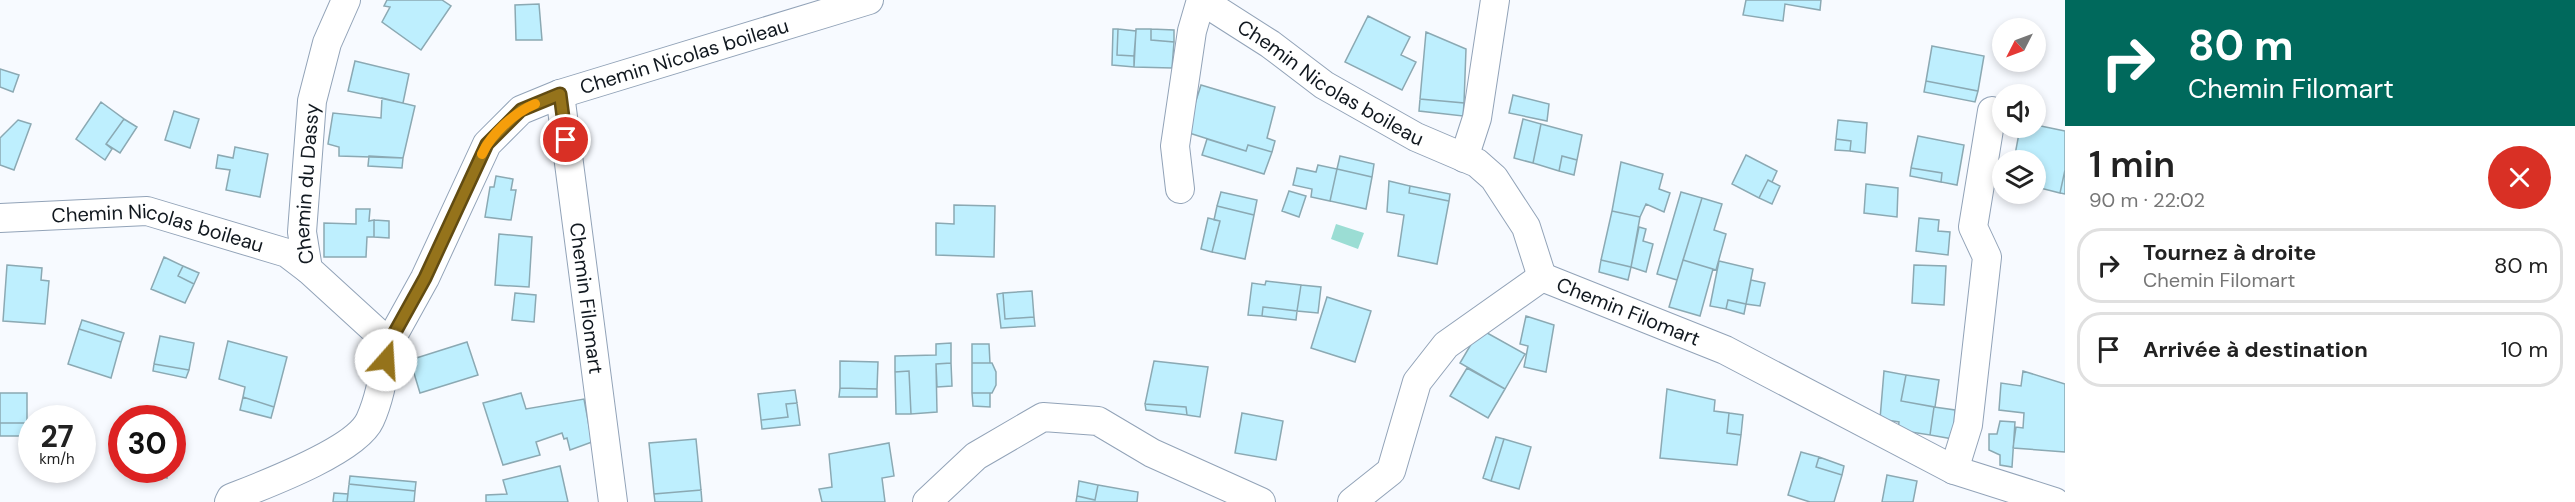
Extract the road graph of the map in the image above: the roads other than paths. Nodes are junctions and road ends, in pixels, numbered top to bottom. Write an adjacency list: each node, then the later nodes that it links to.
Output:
1 (346, 0): 10 (street, Chemin du Dassy)
2 (869, 0): 5 (street, Chemin Nicolas boileau)
3 (1201, 0): 7 (street, Chemin Nicolas boileau); 8 (street)
4 (1495, 0): 7 (street)
5 (560, 94): 12 (street, Chemin Nicolas boileau); 15 (street, Chemin Filomart)
6 (1992, 111): 13 (street)
7 (1464, 158): 11 (street, Chemin Nicolas boileau)
8 (1180, 189)
9 (0, 218): 10 (street, Chemin Nicolas boileau)
10 (308, 269): 12 (street, Chemin du Dassy)
11 (1542, 277): 13 (street, Chemin Filomart); 18 (street, Chemin Filomart)
12 (389, 343): 14 (street)
13 (1954, 470): 19 (street, Chemin Filomart)
14 (229, 502)
15 (613, 502)
16 (927, 502): 17 (street)
17 (1261, 502)
18 (1352, 502)
19 (2055, 502)

